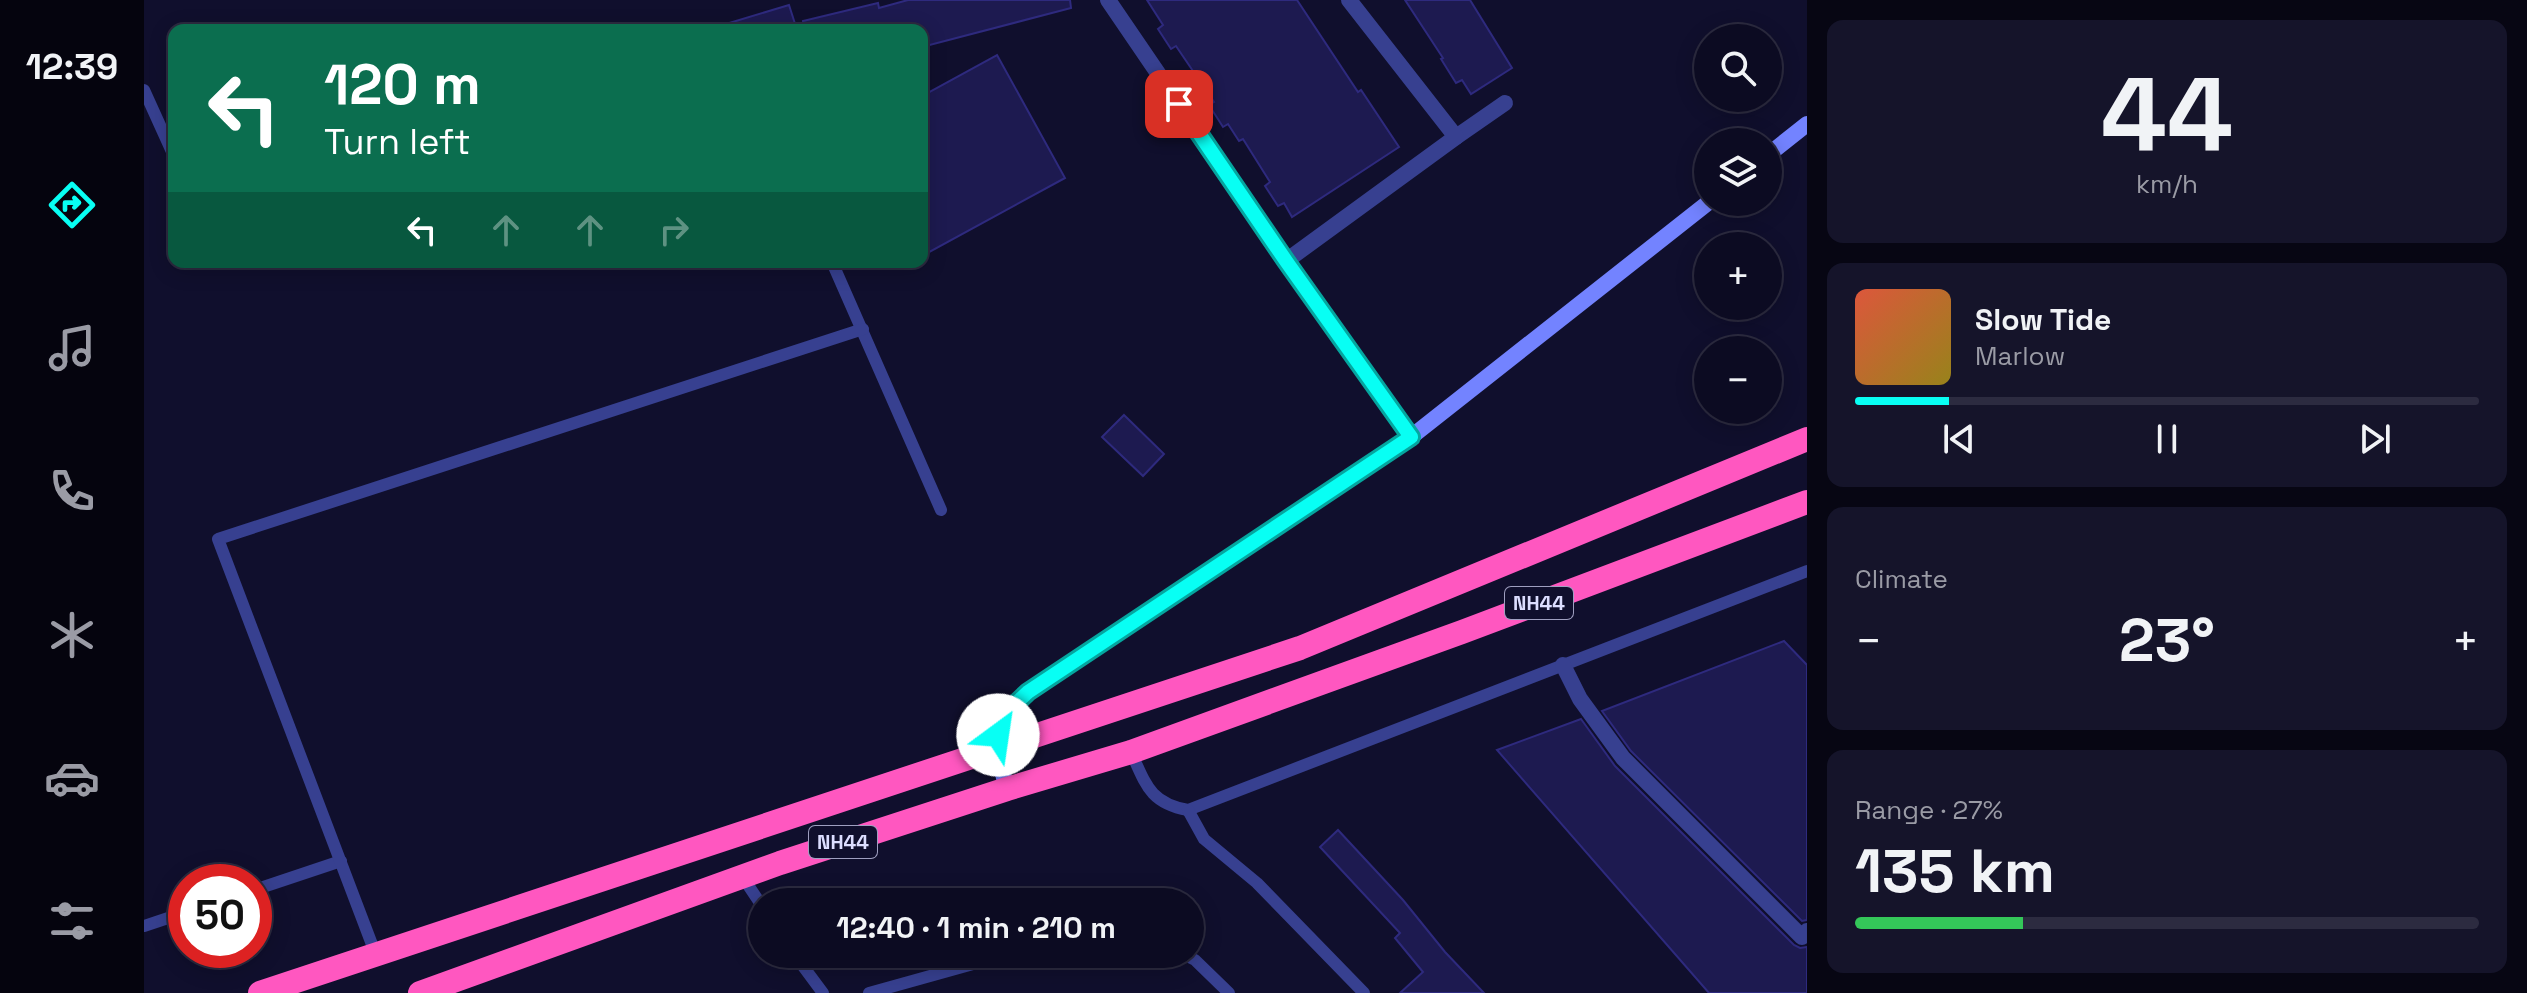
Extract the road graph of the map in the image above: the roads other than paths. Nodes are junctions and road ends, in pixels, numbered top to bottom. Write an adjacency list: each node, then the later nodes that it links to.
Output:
1 (1108, 0): 10 (street)
2 (1349, 0): 6 (street)
3 (144, 90): 7 (lane)
4 (1505, 103): 6 (street)
5 (1807, 124): 8 (main road)
6 (1456, 137): 10 (street)
7 (168, 143)
8 (1782, 144)
9 (1694, 214): 13 (main road)
10 (1286, 261): 13 (street)
11 (835, 268): 12 (lane)
12 (863, 329): 16 (lane); 23 (lane)
13 (1411, 437): 19 (main road)
14 (1807, 439): 19 (highway, NH44)
15 (1807, 502): 20 (highway, NH44)
16 (941, 510)
17 (1807, 571): 18 (lane)
18 (1563, 665): 22 (lane); 29 (street)
19 (996, 750): 21 (main road); 30 (highway, NH44)
20 (1131, 752): 21 (highway, NH44); 22 (lane)
21 (1007, 789): 24 (highway, NH44)
22 (1188, 810): 39 (lane)
23 (341, 861): 25 (lane); 30 (lane)
24 (742, 876): 26 (lane); 35 (highway, NH44)
25 (272, 884)
26 (750, 888)
27 (168, 918): 28 (lane)
28 (144, 926)
29 (1807, 931)
30 (376, 955): 34 (highway, NH44)
31 (804, 968): 36 (lane)
32 (959, 968): 37 (lane)
33 (1203, 968): 38 (lane)
34 (260, 993)
35 (420, 993)
36 (823, 993)
37 (869, 993)
38 (1229, 993)
39 (1364, 993)

